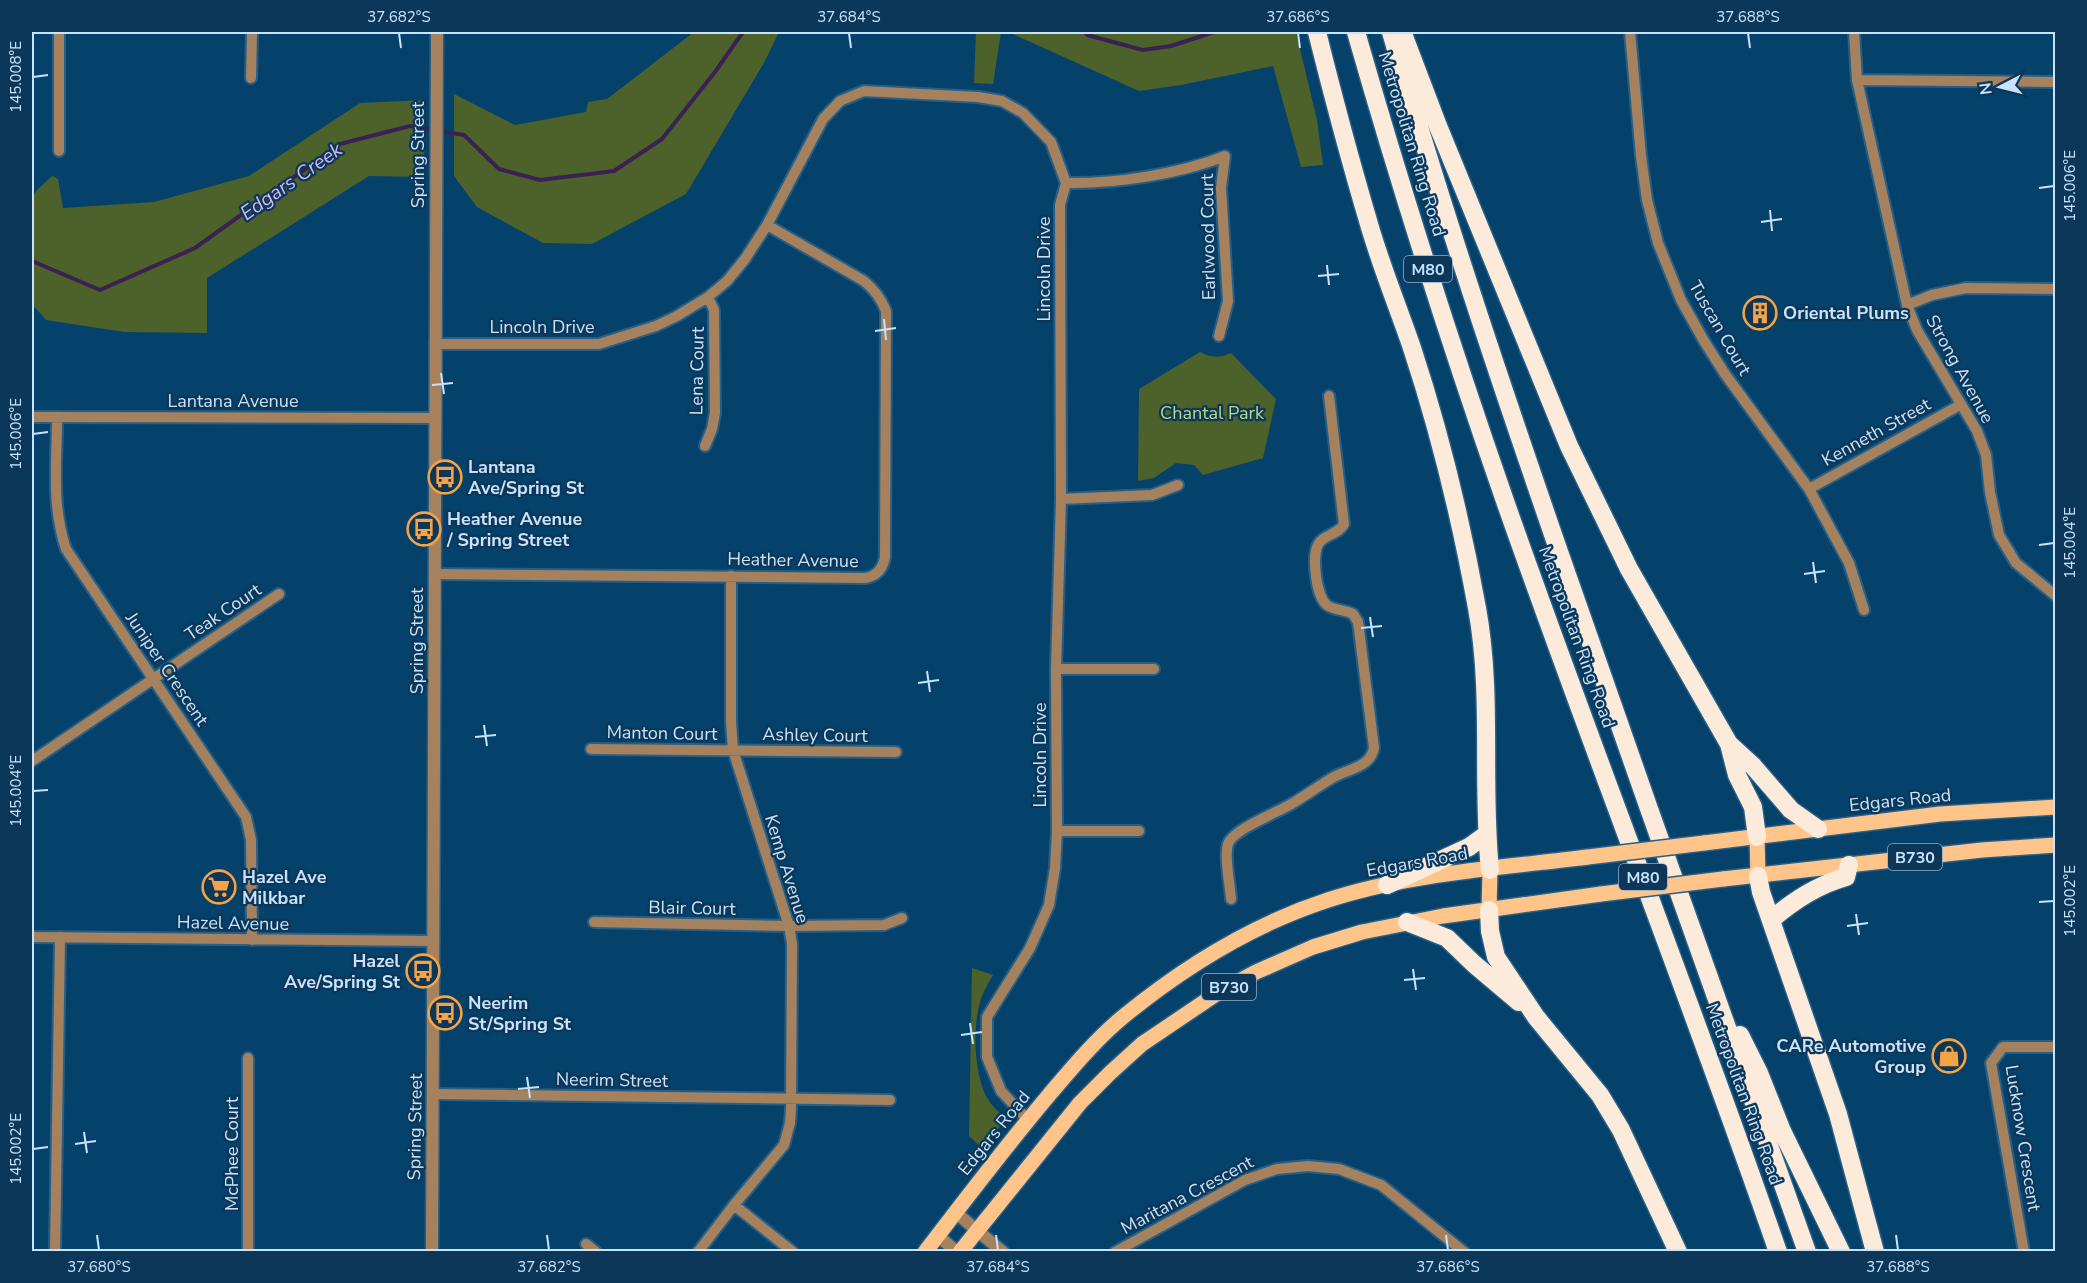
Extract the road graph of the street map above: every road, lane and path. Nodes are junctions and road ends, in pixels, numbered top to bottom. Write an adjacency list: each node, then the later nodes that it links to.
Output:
1 (59, 32): 13 (street)
2 (252, 32): 10 (street)
3 (437, 32): 20 (street, Spring Street)
4 (1317, 32): 47 (highway)
5 (1356, 32): 73 (highway, Metropolitan Ring Road / M80)
6 (1391, 32): 65 (highway, Metropolitan Ring Road / M80)
7 (1402, 32): 38 (highway)
8 (1630, 32): 28 (street, Tuscan Court)
9 (1854, 32): 11 (street, Strong Avenue)
10 (251, 78)
11 (1857, 80): 12 (street); 18 (street, Strong Avenue)
12 (2055, 82)
13 (59, 151)
14 (1066, 183): 15 (street, Lincoln Drive); 19 (street, Earlwood Court); 29 (street, Lincoln Drive)
15 (767, 225): 17 (street, Lincoln Drive); 31 (street, Heather Avenue)
16 (2055, 288): 18 (street)
17 (708, 297): 20 (street, Lincoln Drive); 26 (street, Lena Court)
18 (1907, 305): 22 (street, Strong Avenue)
19 (1219, 336)
20 (435, 344): 25 (street, Spring Street)
21 (1329, 396): 54 (street)
22 (1960, 405): 28 (street, Kenneth Street); 33 (street, Strong Avenue)
23 (32, 417): 24 (street, Lantana Avenue)
24 (57, 417): 25 (street, Lantana Avenue); 37 (street, Juniper Crescent)
25 (435, 418): 30 (street, Spring Street)
26 (705, 446)
27 (1178, 485): 29 (street)
28 (1809, 489): 34 (street, Tuscan Court)
29 (1061, 499): 35 (street, Lincoln Drive)
30 (436, 574): 31 (street, Heather Avenue); 64 (street, Spring Street)
31 (731, 576): 40 (street, Kemp Avenue)
32 (279, 594): 37 (street, Teak Court)
33 (2055, 596)
34 (1864, 610)
35 (1056, 669): 36 (street); 45 (street, Lincoln Drive)
36 (1154, 669)
37 (155, 679): 42 (street, Teak Court); 63 (street, Juniper Crescent)
38 (1729, 744): 44 (highway); 48 (highway)
39 (591, 749): 40 (street, Manton Court)
40 (733, 750): 41 (street, Ashley Court); 60 (street, Kemp Avenue)
41 (896, 752)
42 (32, 761)
43 (2055, 807): 44 (main road, Edgars Road / B730)
44 (1818, 829): 48 (main road, Edgars Road / B730)
45 (1057, 831): 46 (street); 72 (street, Lincoln Drive)
46 (1139, 831)
47 (1486, 834): 51 (highway); 53 (highway)
48 (1757, 837): 51 (main road, Edgars Road / B730, bridge); 52 (main road)
49 (2055, 845): 50 (main road, B730)
50 (1849, 865): 52 (main road, B730); 57 (highway)
51 (1490, 870): 53 (main road, Edgars Road / B730); 55 (main road)
52 (1758, 876): 55 (main road, B730, bridge); 57 (highway)
53 (1387, 885): 72 (main road, Edgars Road / B730)
54 (1231, 899)
55 (1489, 910): 59 (main road, B730); 66 (highway)
56 (902, 918): 60 (street, Blair Court)
57 (1771, 920): 79 (highway)
58 (594, 922): 60 (street, Blair Court)
59 (1407, 922): 66 (highway); 76 (main road, B730)
60 (789, 926): 70 (street, Kemp Avenue)
61 (32, 937): 62 (street, Hazel Avenue)
62 (60, 937): 63 (street, Hazel Avenue); 80 (street)
63 (252, 940): 64 (street, Hazel Avenue)
64 (434, 941): 69 (street, Spring Street)
65 (1702, 961): 94 (highway, Metropolitan Ring Road / M80); 95 (highway)
66 (1536, 1017): 91 (highway)
67 (2055, 1047): 96 (street, Lucknow Crescent)
68 (248, 1058): 81 (street, McPhee Court)
69 (434, 1094): 70 (street, Neerim Street); 82 (street, Spring Street)
70 (791, 1099): 71 (street, Neerim Street); 74 (street, Kemp Avenue)
71 (890, 1100)
72 (1028, 1120): 75 (main road, Edgars Road / B730)
73 (1735, 1128): 92 (highway); 93 (highway, Metropolitan Ring Road / M80)
74 (734, 1205): 84 (street, Kemp Avenue); 85 (street)
75 (955, 1212): 76 (street); 77 (main road, Edgars Road / B730)
76 (976, 1230): 87 (main road, B730); 88 (street)
77 (938, 1235): 86 (main road, Edgars Road / B730); 87 (street)
78 (586, 1244): 83 (street)
79 (1874, 1249)
80 (56, 1251)
81 (248, 1251)
82 (432, 1251)
83 (596, 1251)
84 (698, 1251)
85 (793, 1251)
86 (925, 1251)
87 (958, 1251)
88 (1003, 1251)
89 (1115, 1251): 90 (street, Maritana Crescent)
90 (1464, 1251)
91 (1678, 1251)
92 (1767, 1251)
93 (1778, 1251)
94 (1808, 1251)
95 (1841, 1251)
96 (2024, 1251)

